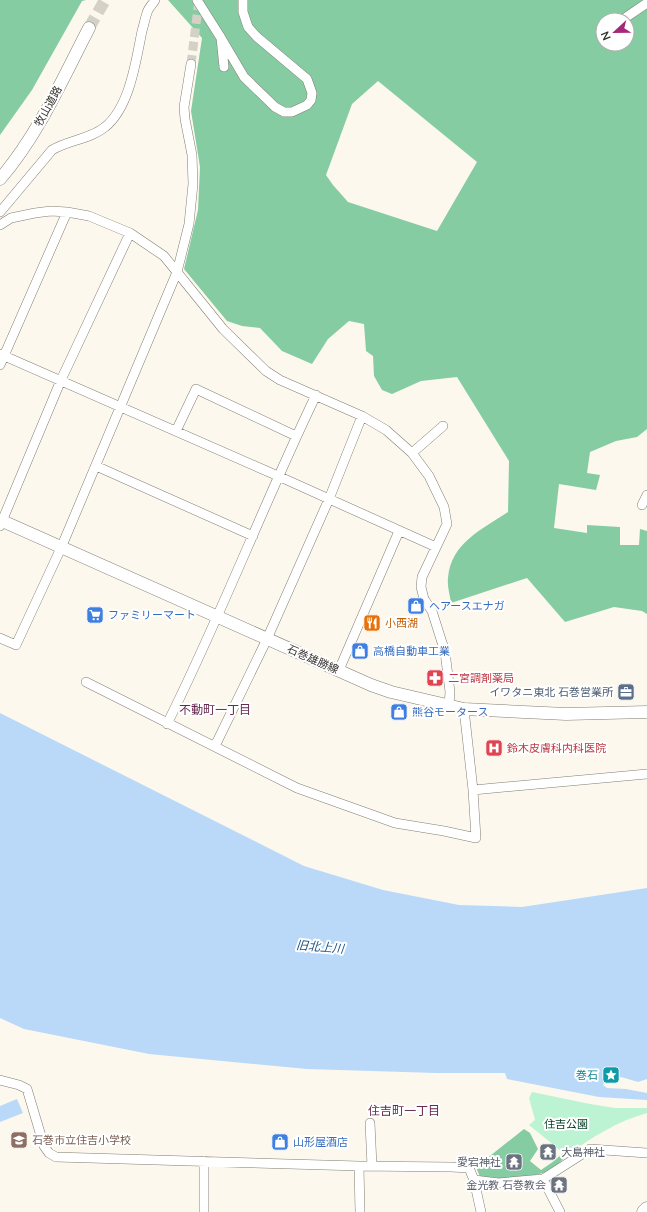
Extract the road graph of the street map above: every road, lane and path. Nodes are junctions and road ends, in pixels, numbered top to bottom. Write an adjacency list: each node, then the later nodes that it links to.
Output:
1 (155, 0): 11 (street)
2 (197, 0): 7 (street)
3 (243, 0): 7 (street)
4 (647, 3): 5 (street)
5 (634, 12)
6 (89, 28): 10 (main road, 牧山道路)
7 (221, 38): 9 (street)
8 (191, 64): 15 (street)
9 (224, 67)
10 (0, 179)
11 (0, 212)
12 (67, 212): 13 (street); 14 (street); 16 (street)
13 (0, 225)
14 (130, 233): 15 (street); 18 (street)
15 (177, 272): 19 (street); 20 (street)
16 (2, 355): 17 (street); 18 (street)
17 (0, 365)
18 (61, 380): 20 (street); 31 (street)
19 (316, 395): 21 (street); 24 (street)
20 (120, 407): 23 (street); 26 (street)
21 (362, 416): 25 (street); 29 (street)
22 (443, 426): 25 (street)
23 (176, 431): 24 (street); 27 (street)
24 (296, 436): 27 (street)
25 (412, 453): 34 (street)
26 (96, 466): 33 (street); 35 (street)
27 (278, 476): 29 (street); 33 (street)
28 (647, 495): 30 (street)
29 (329, 499): 32 (street); 38 (street)
30 (642, 505)
31 (1, 523): 35 (main road, 石巻雄勝線)
32 (400, 531): 34 (street); 39 (street)
33 (253, 536): 36 (street)
34 (436, 547): 41 (street)
35 (61, 548): 36 (main road, 石巻雄勝線); 37 (street)
36 (217, 616): 38 (main road, 石巻雄勝線); 44 (street)
37 (0, 638)
38 (267, 639): 39 (main road, 石巻雄勝線); 45 (street)
39 (339, 670): 41 (main road, 石巻雄勝線)
40 (86, 682): 44 (street)
41 (449, 705): 42 (main road, 石巻雄勝線)
42 (464, 709): 43 (main road, 石巻雄勝線); 47 (street)
43 (647, 712)
44 (167, 724): 45 (street)
45 (215, 746): 47 (street)
46 (647, 774): 47 (street)
47 (473, 790)
48 (0, 1080): 51 (street)
49 (370, 1123): 53 (street)
50 (647, 1153): 54 (street)
51 (204, 1161): 52 (street); 57 (street)
52 (359, 1166): 53 (street); 58 (street)
53 (372, 1166): 55 (street)
54 (543, 1179): 55 (street); 60 (street)
55 (474, 1180): 59 (street)
56 (647, 1209): 61 (main road)
57 (204, 1212)
58 (360, 1212)
59 (481, 1212)
60 (560, 1212)
61 (644, 1212)

